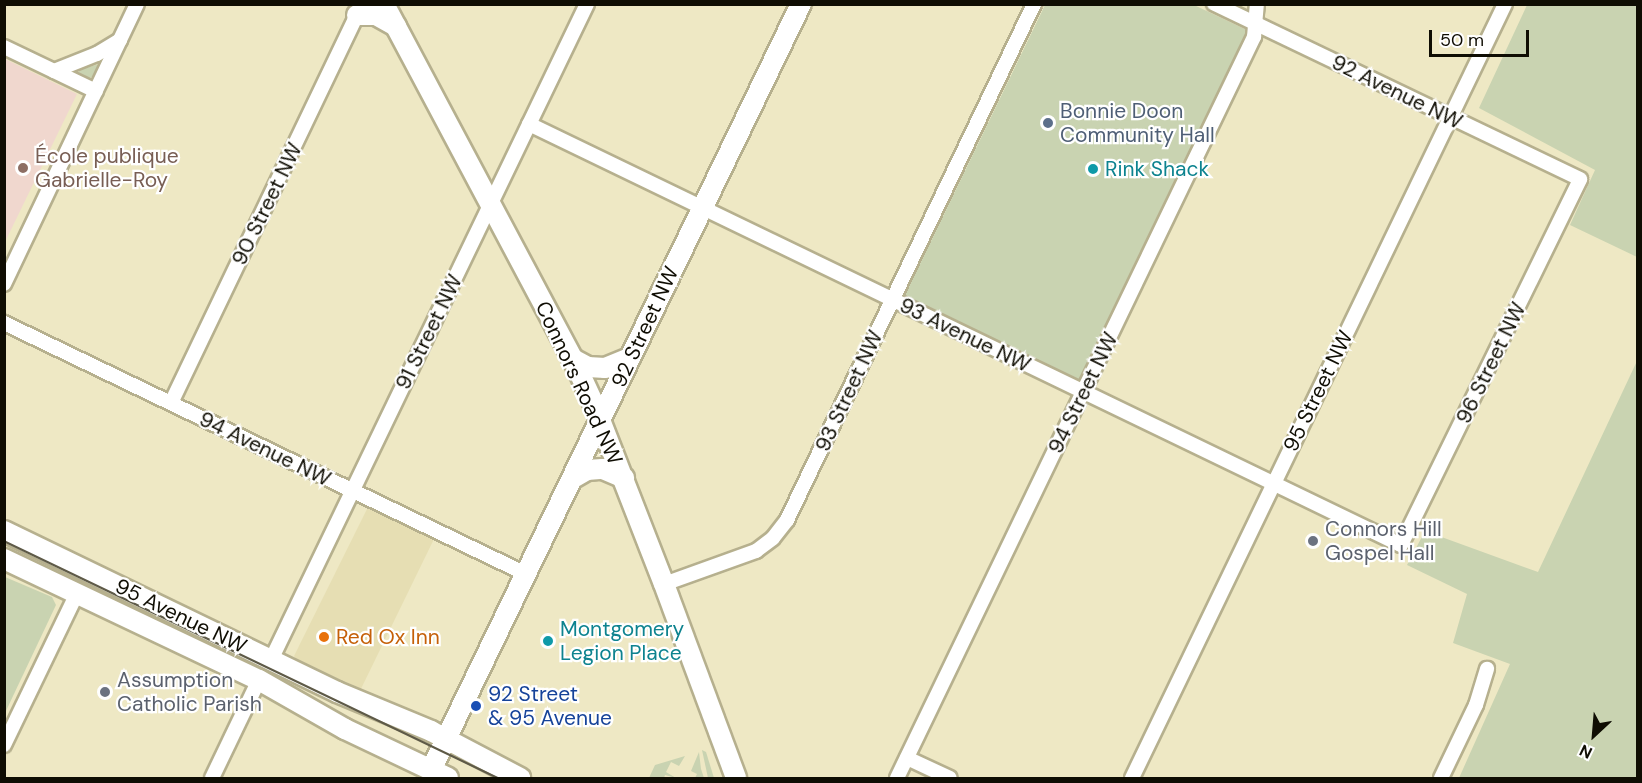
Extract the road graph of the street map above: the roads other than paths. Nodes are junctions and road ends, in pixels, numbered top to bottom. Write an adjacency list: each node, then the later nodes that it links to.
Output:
1 (137, 4): 12 (street)
2 (384, 4): 11 (street, Connors Road NW)
3 (587, 4): 17 (street, 91 Street NW)
4 (801, 4): 20 (street, 92 Street NW)
5 (1034, 4): 22 (street, 93 Street NW)
6 (1214, 4): 10 (street, 92 Avenue NW)
7 (1257, 4): 10 (street, 94 Street NW)
8 (1505, 4): 16 (street, 95 Street NW)
9 (360, 10): 11 (street); 27 (street, 90 Street NW)
10 (1255, 24): 16 (street, 92 Avenue NW); 26 (street, 94 Street NW)
11 (396, 26): 19 (street, Connors Road NW)
12 (120, 40): 14 (street); 15 (street)
13 (4, 47): 14 (street)
14 (54, 71): 15 (street)
15 (96, 91): 21 (street)
16 (1451, 118): 18 (street, 92 Avenue NW); 31 (street, 95 Street NW)
17 (528, 124): 19 (street, 91 Street NW); 20 (street, 93 Avenue NW)
18 (1580, 179): 34 (street, 96 Street NW)
19 (490, 205): 25 (street, Connors Road NW); 32 (street, 91 Street NW)
20 (702, 208): 22 (street, 93 Avenue NW); 24 (street, 92 Street NW)
21 (4, 284)
22 (892, 300): 26 (street, 93 Avenue NW); 37 (street, 93 Street NW)
23 (4, 323): 27 (street, 94 Avenue NW)
24 (630, 358): 25 (street); 28 (street, 92 Street NW)
25 (573, 359): 28 (street, Connors Road NW)
26 (1083, 392): 31 (street, 93 Avenue NW); 44 (street, 94 Street NW)
27 (171, 403): 32 (street, 94 Avenue NW)
28 (601, 421): 29 (street, 92 Street NW); 30 (street, Connors Road NW)
29 (573, 478): 30 (street); 36 (street, 92 Street NW)
30 (624, 478): 37 (street, Connors Road NW)
31 (1273, 484): 34 (street, 93 Avenue NW); 51 (street, 95 Street NW)
32 (353, 491): 36 (street, 94 Avenue NW); 39 (street, 91 Street NW)
33 (4, 531): 39 (street, 95 Avenue NW)
34 (1401, 545)
35 (4, 559): 38 (street, 95 Avenue NW)
36 (526, 574): 42 (street, 92 Street NW)
37 (664, 584): 48 (street, Connors Road NW)
38 (77, 593): 41 (street, 95 Avenue NW); 43 (street)
39 (272, 660): 42 (street, 95 Avenue NW)
40 (1487, 669): 52 (street)
41 (259, 680): 45 (street, 95 Avenue NW); 46 (street)
42 (445, 740): 45 (street, 92 Street NW); 47 (street, 95 Avenue NW)
43 (4, 745)
44 (907, 758): 49 (street, 94 Street NW); 50 (street)
45 (435, 776)
46 (212, 778)
47 (520, 778)
48 (736, 778)
49 (897, 778)
50 (950, 778)
51 (1132, 778)
52 (1440, 778)

